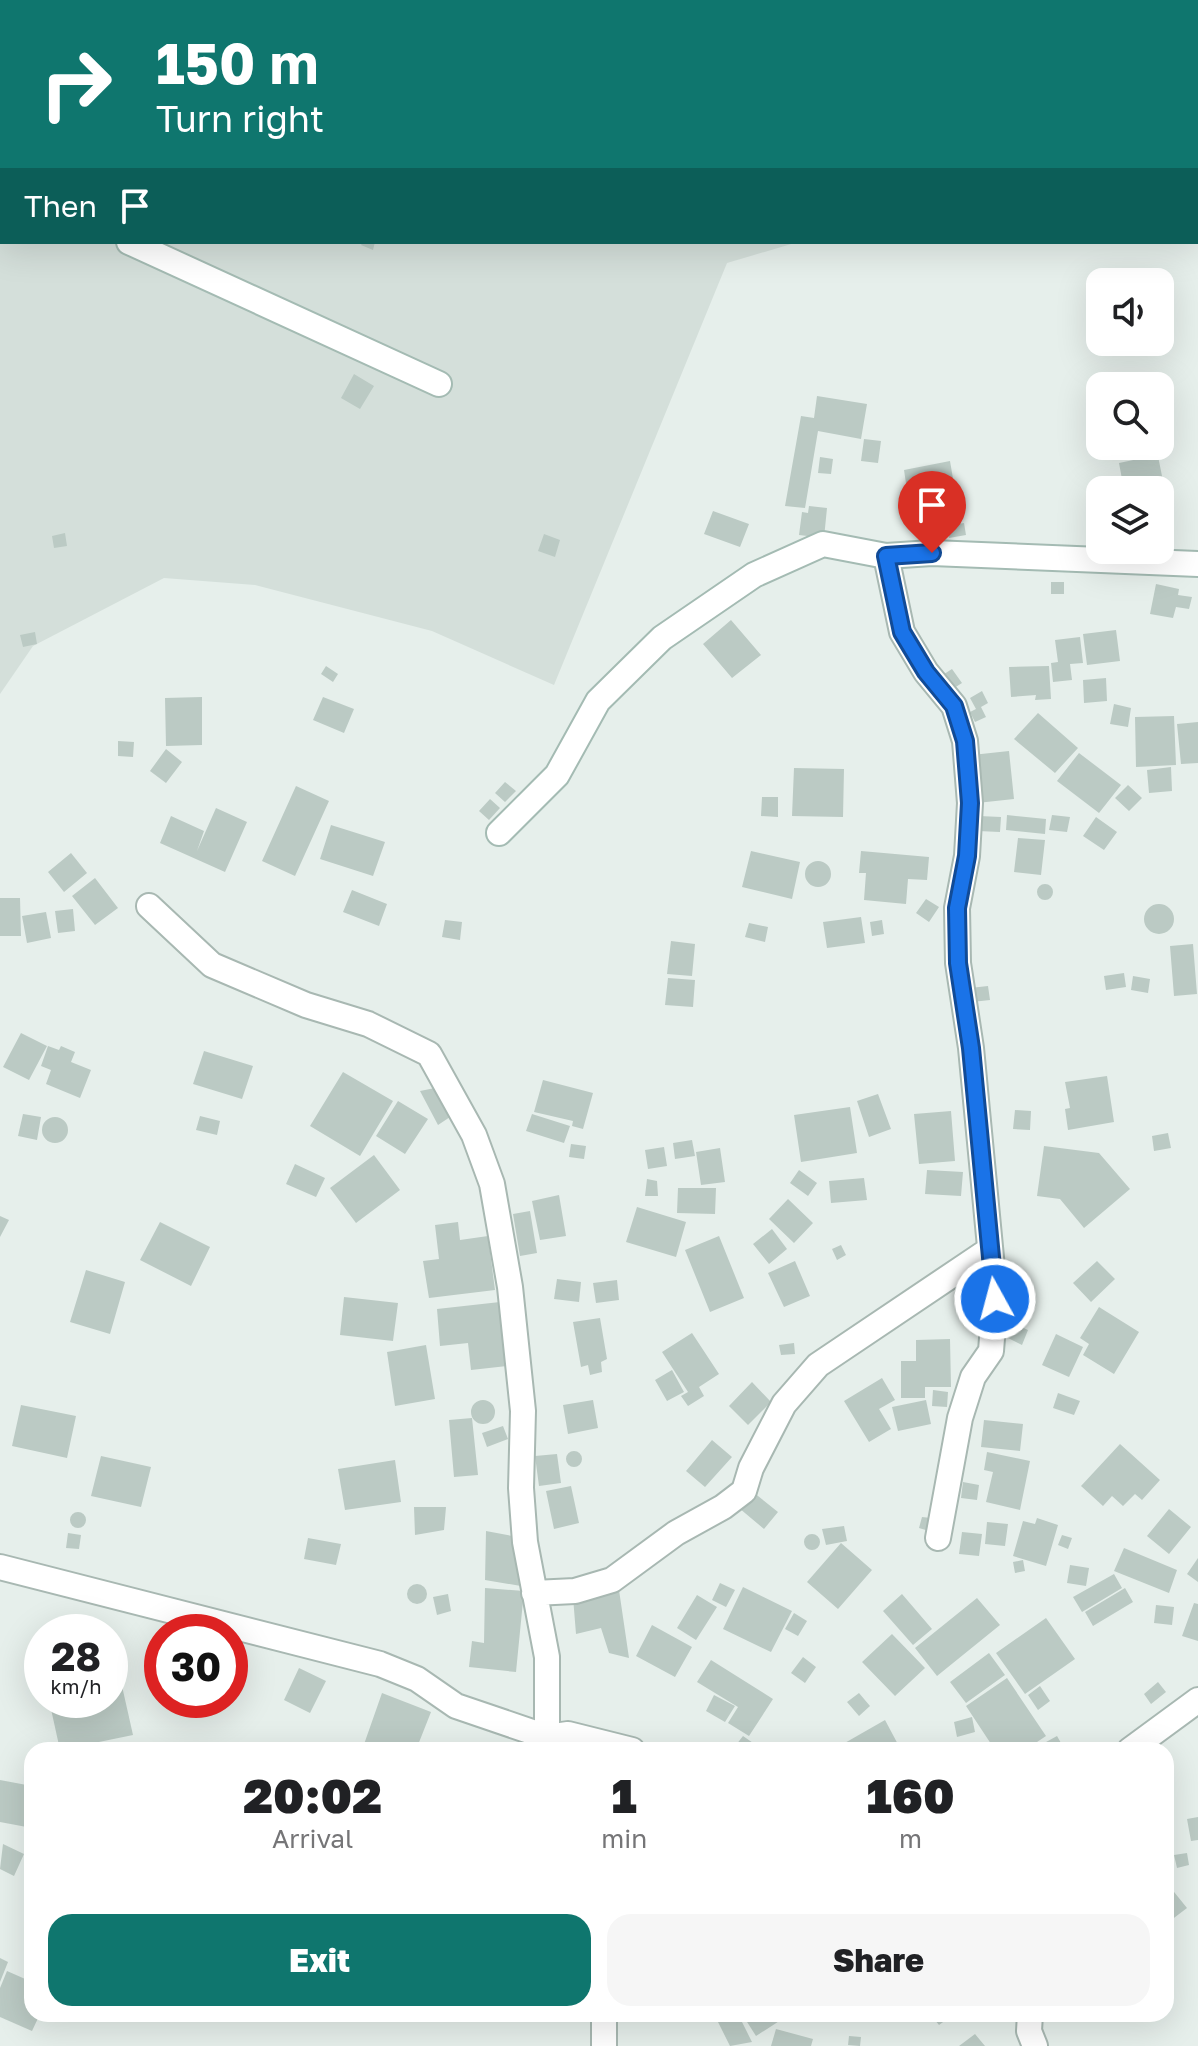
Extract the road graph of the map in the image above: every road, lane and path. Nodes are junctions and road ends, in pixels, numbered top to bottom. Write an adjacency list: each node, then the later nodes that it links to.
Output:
1 (133, 244): 2 (street)
2 (439, 384)
3 (886, 556): 4 (street); 5 (street); 7 (street)
4 (1198, 564)
5 (499, 833)
6 (149, 906): 10 (street)
7 (989, 1250): 8 (street); 10 (street)
8 (938, 1538)
9 (0, 1567): 12 (street)
10 (534, 1593): 13 (street)
11 (1198, 1700): 16 (street)
12 (545, 1742)
13 (550, 1742)
14 (554, 1742): 15 (street)
15 (600, 1742)
16 (1141, 1742)
17 (604, 2022): 19 (street)
18 (1030, 2022): 20 (street)
19 (604, 2046)
20 (1035, 2046)

